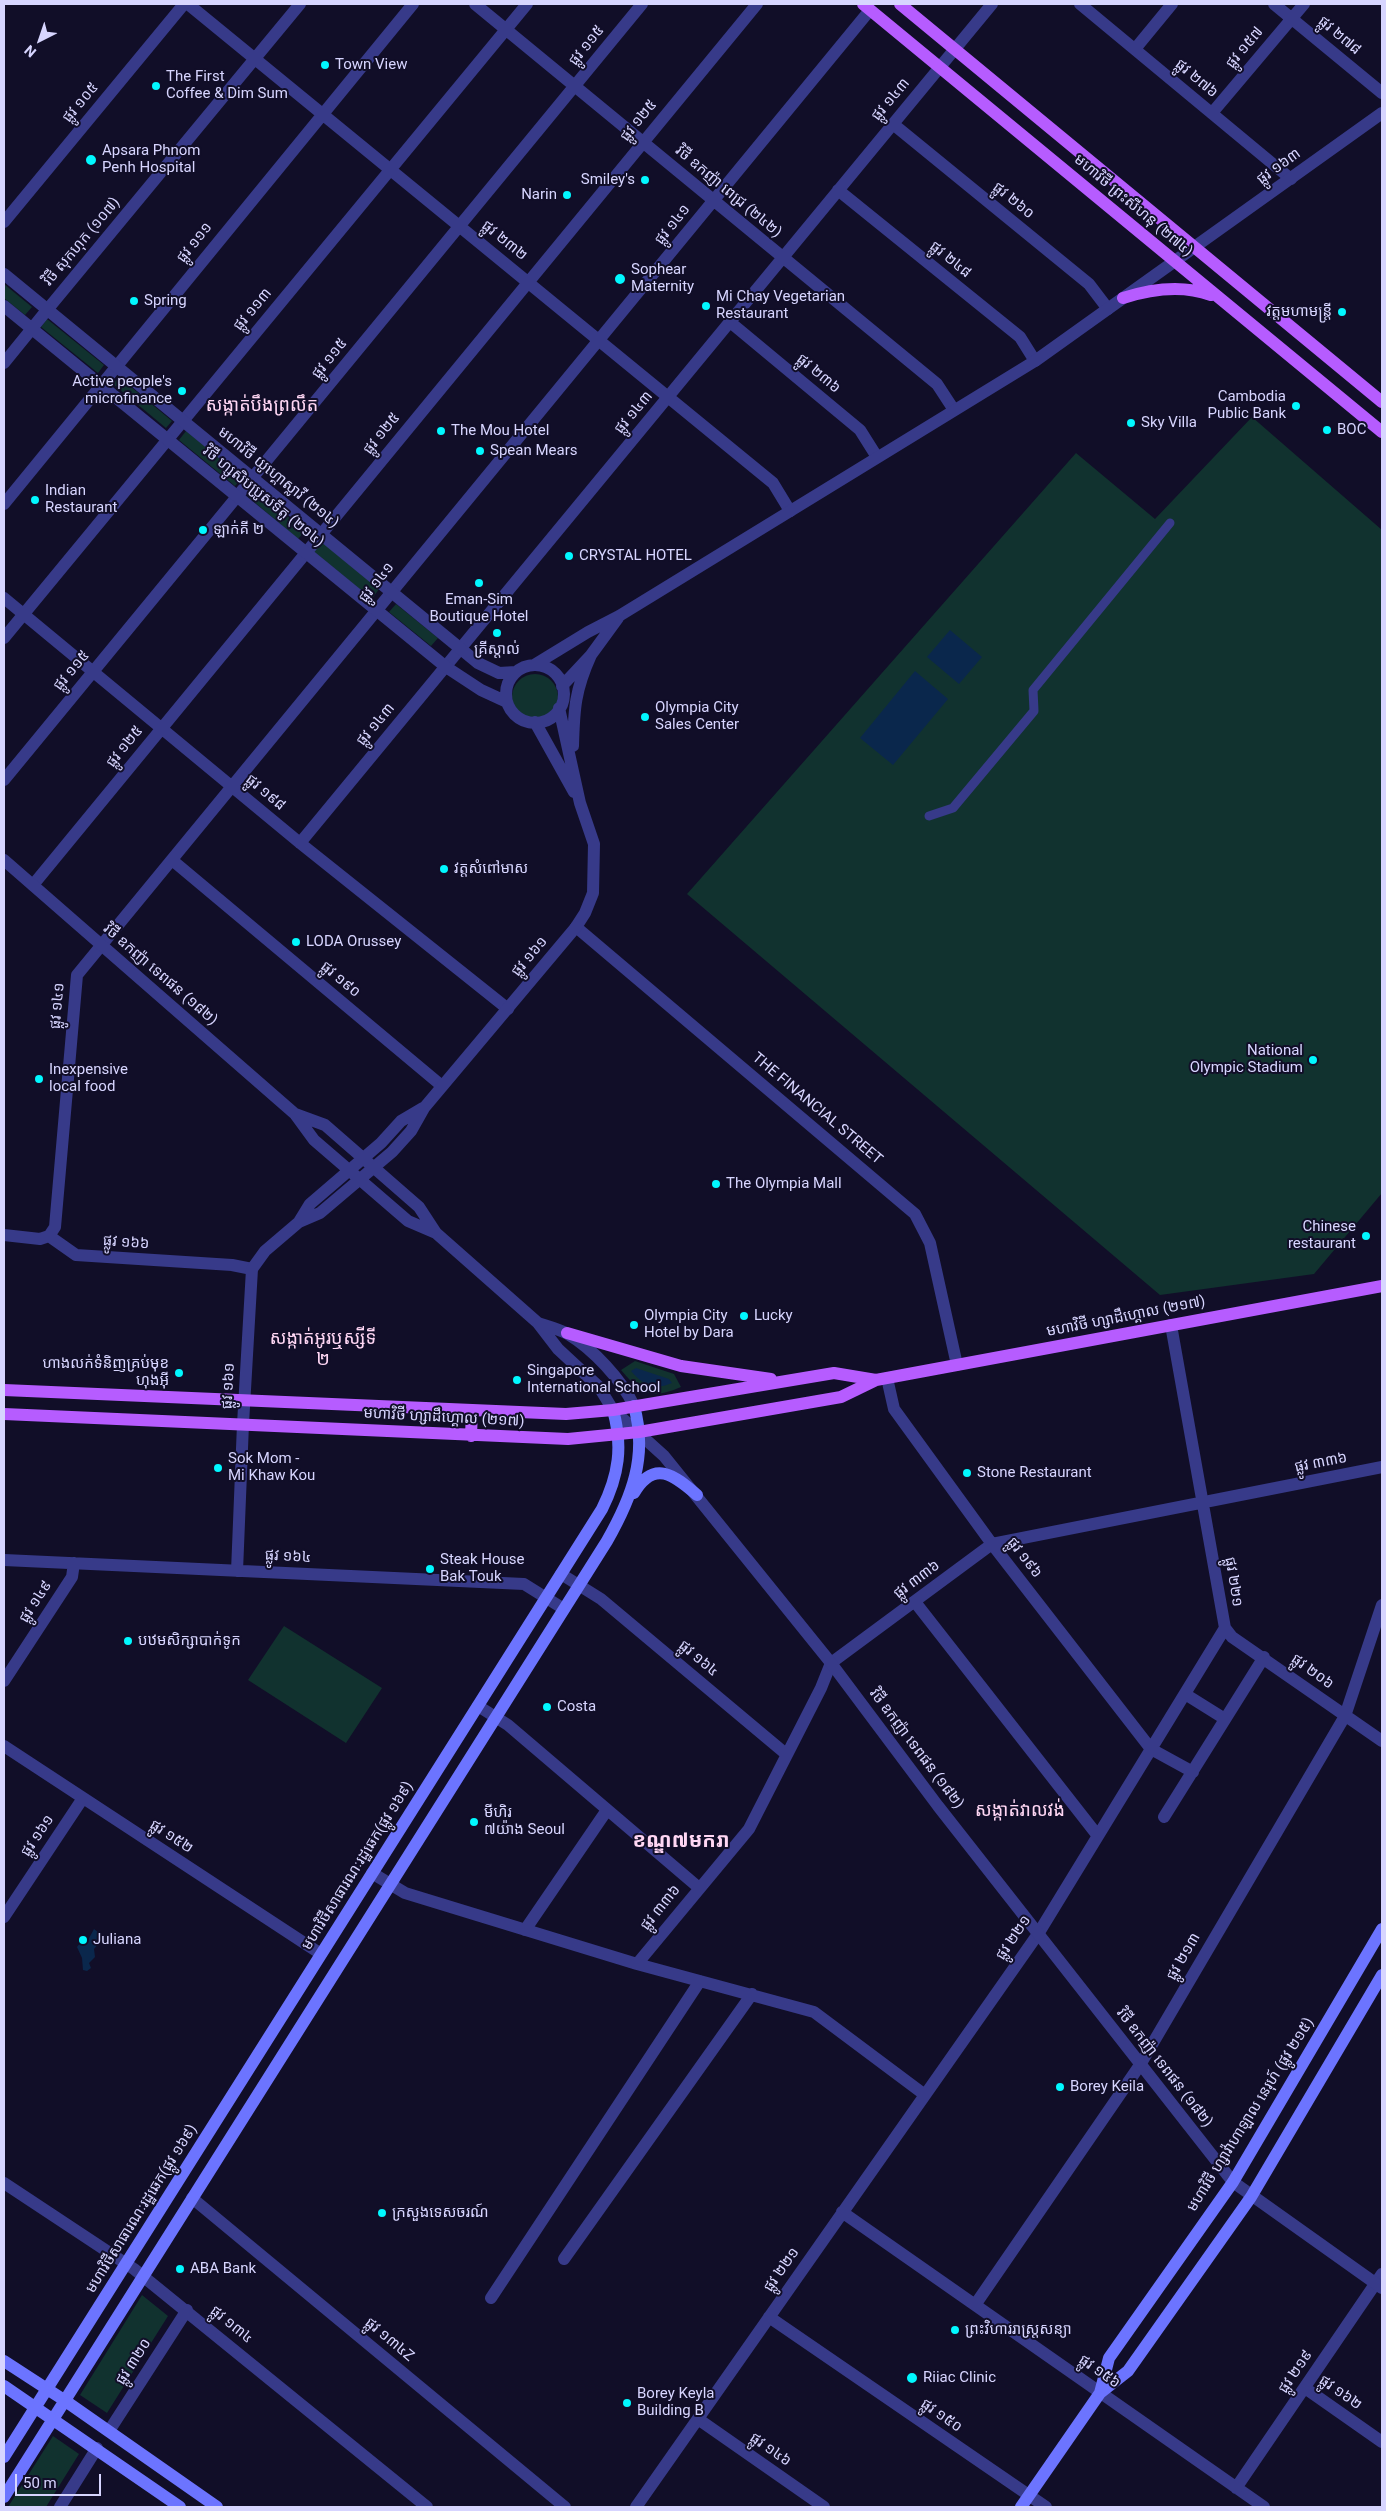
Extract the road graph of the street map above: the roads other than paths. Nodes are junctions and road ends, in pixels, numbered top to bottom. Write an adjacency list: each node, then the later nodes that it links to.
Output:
1 (184, 4): 33 (street, ផ្លូវ ១០៥)
2 (188, 4): 20 (street, ផ្លូវ ២៣២)
3 (300, 4): 20 (street, វិថី សុកហុក (១០៧))
4 (413, 4): 24 (street, ផ្លូវ ១១១)
5 (475, 4): 17 (street, វិថី ឧកញ៉ា ពេជ្រ (២៤២))
6 (527, 4): 17 (street, ផ្លូវ ១១៣)
7 (642, 4): 22 (street, ផ្លូវ ១១៥)
8 (757, 4): 28 (street, ផ្លូវ ១២៥)
9 (900, 4): 18 (main road, មហាវិថី ព្រះសីហនុ (២៧៤))
10 (992, 4): 18 (street, ផ្លូវ ១៤៣)
11 (1080, 4): 19 (street, ផ្លូវ ២៧៦)
12 (1172, 4): 19 (street)
13 (1274, 4): 16 (street, ផ្លូវ ២៧៨)
14 (1304, 4): 16 (street, ផ្លូវ ១៥៧)
15 (866, 7): 21 (main road, មហាវិថី ព្រះសីហនុ (២៧៤)); 32 (street, ផ្លូវ ១៤១)
16 (1292, 18): 23 (street, ផ្លូវ ២៧៨); 25 (street, ផ្លូវ ១៥៧)
17 (506, 29): 22 (street, វិថី ឧកញ៉ា ពេជ្រ (២៤២)); 29 (street, ផ្លូវ ១១៣)
18 (955, 49): 21 (street, ផ្លូវ ១៤៣); 35 (main road, មហាវិថី ព្រះសីហនុ (២៧៤))
19 (1134, 49): 25 (street, ផ្លូវ ២៧៦)
20 (255, 58): 24 (street, ផ្លូវ ២៣២); 44 (street, វិថី សុកហុក (១០៧))
21 (940, 67): 27 (street, ផ្លូវ ១៤៣); 37 (main road, មហាវិថី ព្រះសីហនុ (២៧៤))
22 (575, 86): 28 (street, វិថី ឧកញ៉ា ពេជ្រ (២៤២)); 34 (street, ផ្លូវ ១១៥)
23 (1382, 93)
24 (322, 113): 29 (street, ផ្លូវ ២៣២); 50 (street, ផ្លូវ ១១១)
25 (1212, 113): 30 (street, ផ្លូវ ២៧៦)
26 (1382, 113): 30 (street, ផ្លូវ ១៦៣)
27 (893, 124): 31 (street, ផ្លូវ ១៤៣); 43 (street, ផ្លូវ ២៦០)
28 (643, 142): 32 (street, វិថី ឧកញ៉ា ពេជ្រ (២៤២)); 39 (street, ផ្លូវ ១២៥)
29 (391, 169): 34 (street, ផ្លូវ ២៣២); 55 (street, ផ្លូវ ១១៣)
30 (1291, 179): 35 (street, ផ្លូវ ១៦៣)
31 (838, 190): 36 (street, ផ្លូវ ១៤៣); 48 (street, ផ្លូវ ២៤៨)
32 (713, 201): 36 (street, វិថី ឧកញ៉ា ពេជ្រ (២៤២)); 47 (street, ផ្លូវ ១៤១)
33 (4, 222)
34 (460, 226): 39 (street, ផ្លូវ ២៣២); 59 (street, ផ្លូវ ១១៥)
35 (1196, 247): 37 (street, ផ្លូវ ១៦៣); 53 (main road, មហាវិថី ព្រះសីហនុ (២៧៤))
36 (782, 258): 45 (street, ផ្លូវ ១៤៣); 54 (street, វិថី ឧកញ៉ា ពេជ្រ (២៤២))
37 (1175, 262): 40 (street, ផ្លូវ ១៦៣); 41 (main road, មហាវិថី ព្រះសីហនុ (២៧៤))
38 (4, 274): 44 (street, មហាវិថី យូហ្គោស្លាវី (២១៤))
39 (528, 282): 47 (street, ផ្លូវ ២៣២); 64 (street, ផ្លូវ ១២៥)
40 (1123, 298): 41 (main road); 43 (street, ផ្លូវ ១៦៣)
41 (1220, 298): 56 (main road, មហាវិថី ព្រះសីហនុ (២៧៤))
42 (4, 306): 46 (street, វិថី ហ្សូសិបប្រូសទីតូ (២១៤))
43 (1108, 309): 48 (street, ផ្លូវ ១៦៣)
44 (47, 310): 46 (street, វិថី សុកហុក (១០៧)); 50 (street, មហាវិថី យូហ្គោស្លាវី (២១៤))
45 (730, 322): 52 (street, ផ្លូវ ១៤៣); 58 (street, ផ្លូវ ២៣៦)
46 (32, 329): 49 (street, វិថី សុកហុក (១០៧)); 51 (street, វិថី ហ្សូសិបប្រូសទីតូ (២១៤))
47 (599, 340): 52 (street, ផ្លូវ ២៣២); 66 (street, ផ្លូវ ១៤១)
48 (1035, 361): 54 (street, ផ្លូវ ១៦៣)
49 (4, 363)
50 (116, 366): 51 (street, ផ្លូវ ១១១); 55 (street, មហាវិថី យូហ្គោស្លាវី (២១៤))
51 (100, 385): 57 (street, វិថី ហ្សូសិបប្រូសទីតូ (២១៤)); 61 (street, ផ្លូវ ១១១)
52 (668, 396): 62 (street, ផ្លូវ ២៣២); 72 (street, ផ្លូវ ១៤៣)
53 (1382, 402)
54 (954, 410): 58 (street, ផ្លូវ ១៦៣)
55 (183, 421): 57 (street, ផ្លូវ ១១៣); 59 (street, មហាវិថី យូហ្គោស្លាវី (២១៤))
56 (1382, 432)
57 (168, 440): 60 (street, វិថី ហ្សូសិបប្រូសទីតូ (២១៤)); 69 (street, ផ្លូវ ១១៣)
58 (877, 457): 62 (street, ផ្លូវ ១៦៣)
59 (252, 478): 60 (street, ផ្លូវ ១១៥); 64 (street, មហាវិថី យូហ្គោស្លាវី (២១៤))
60 (237, 497): 65 (street, វិថី ហ្សូសិបប្រូសទីតូ (២១៤)); 76 (street, ផ្លូវ ១១៥)
61 (4, 504)
62 (790, 511): 70 (street, ផ្លូវ ១៦៣)
63 (1170, 524): 87 (street)
64 (321, 534): 65 (street, ផ្លូវ ១២៥); 66 (street, មហាវិថី យូហ្គោស្លាវី (២១៤))
65 (306, 553): 68 (street, វិថី ហ្សូសិបប្រូសទីតូ (២១៤)); 82 (street, ផ្លូវ ១២៥)
66 (391, 591): 68 (street, ផ្លូវ ១៤១); 72 (street, មហាវិថី យូហ្គោស្លាវី (២១៤))
67 (4, 598): 69 (street, ផ្លូវ ១៩៨)
68 (376, 610): 75 (street, វិថី ហ្សូសិបប្រូសទីតូ (២១៤)); 85 (street, ផ្លូវ ១៤១)
69 (23, 614): 71 (street, ផ្លូវ ១១៣); 76 (street, ផ្លូវ ១៩៨)
70 (619, 616): 73 (street); 74 (street, ផ្លូវ ១៦៣)
71 (4, 638)
72 (460, 648): 75 (street, ផ្លូវ ១៤៣); 77 (street, មហាវិថី យូហ្គោស្លាវី (២១៤))
73 (591, 655): 78 (street); 83 (street)
74 (534, 665): 77 (street); 78 (street)
75 (446, 667): 79 (street, វិថី ហ្សូសិបប្រូសទីតូ (២១៤)); 88 (street, ផ្លូវ ១៤៣)
76 (93, 671): 82 (street, ផ្លូវ ១៩៨); 84 (street, ផ្លូវ ១១៥)
77 (516, 672): 79 (street)
78 (562, 686): 80 (street)
79 (508, 702): 81 (street)
80 (560, 708): 81 (street); 83 (street, ផ្លូវ ១៦១)
81 (535, 722): 86 (street, ផ្លូវ ១៦១)
82 (162, 728): 85 (street, ផ្លូវ ១៩៨); 91 (street, ផ្លូវ ១២៥)
83 (574, 773): 86 (street, ផ្លូវ ១៦១)
84 (4, 780)
85 (232, 787): 88 (street, ផ្លូវ ១៩៨); 90 (street, ផ្លូវ ១៤១)
86 (580, 803): 92 (street, ផ្លូវ ១៦១)
87 (929, 816)
88 (300, 843): 94 (street, ផ្លូវ ១៩៨)
89 (4, 860): 91 (street, វិថី ឧកញ៉ា ទេពផន (១៨២))
90 (172, 860): 93 (street, ផ្លូវ ១៤១); 95 (street, ផ្លូវ ១៩០)
91 (33, 885): 93 (street, វិថី ឧកញ៉ា ទេពផន (១៨២))
92 (576, 927): 94 (street, ផ្លូវ ១៦១); 111 (street, THE FINANCIAL STREET)
93 (102, 945): 97 (street, វិថី ឧកញ៉ា ទេពផន (១៨២)); 105 (street, ផ្លូវ ១៤១)
94 (508, 1009): 95 (street, ផ្លូវ ១៦១)
95 (442, 1086): 96 (street, ផ្លូវ ១៦១)
96 (424, 1108): 98 (street, ផ្លូវ ១៦១); 99 (street, ផ្លូវ ១៦១)
97 (295, 1114): 98 (street, វិថី ឧកញ៉ា ទេពផន (១៨២)); 100 (street, វិថី ឧកញ៉ា ទេពផន (១៨២))
98 (363, 1158): 99 (street, វិថី ឧកញ៉ា ទេពផន (១៨២)); 100 (street, ផ្លូវ ១៦១)
99 (374, 1168): 101 (street, ផ្លូវ ១៦១); 103 (street, វិថី ឧកញ៉ា ទេពផន (១៨២))
100 (348, 1170): 101 (street, វិថី ឧកញ៉ា ទេពផន (១៨២)); 102 (street, ផ្លូវ ១៦១)
101 (359, 1180): 102 (street, ផ្លូវ ១៦១); 103 (street, វិថី ឧកញ៉ា ទេពផន (១៨២))
102 (299, 1222): 106 (street, ផ្លូវ ១៦១)
103 (436, 1233): 108 (street, វិថី ឧកញ៉ា ទេពផន (១៨២))
104 (4, 1236): 105 (street)
105 (49, 1236): 106 (street, ផ្លូវ ១៦៦)
106 (252, 1269): 115 (street, ផ្លូវ ១៦១)
107 (1382, 1286): 109 (main road, មហាវិថី ហ្សាដឹហ្គោល (២១៧))
108 (538, 1323): 110 (street, វិថី ឧកញ៉ា ទេពផន (១៨២)); 118 (street, វិថី ឧកញ៉ា ទេពផន (១៨២))
109 (1171, 1325): 111 (main road, មហាវិថី ហ្សាដឹហ្គោល (២១៧)); 126 (street, ផ្លូវ ២២១)
110 (567, 1333): 113 (main road); 116 (street, វិថី ឧកញ៉ា ទេពផន (១៨២))
111 (957, 1365): 112 (main road, មហាវិថី ហ្សាដឹហ្គោល (២១៧))
112 (882, 1379): 113 (main road, មហាវិថី ហ្សាដឹហ្គោល (២១៧)); 121 (main road, មហាវិថី ហ្សាដឹហ្គោល (២១៧)); 128 (street, ផ្លូវ ១៩៦)
113 (788, 1380): 116 (main road, មហាវិថី ហ្សាដឹហ្គោល (២១៧))
114 (4, 1390): 115 (main road, មហាវិថី ហ្សាដឹហ្គោល (២១៧))
115 (244, 1400): 117 (main road, មហាវិថី ហ្សាដឹហ្គោល (២១៧)); 120 (street, ផ្លូវ ១៦១)
116 (634, 1406): 118 (main road, មហាវិថី ហ្សាដឹហ្គោល (២១៧)); 121 (main road)
117 (472, 1410): 118 (main road, មហាវិថី ហ្សាដឹហ្គោល (២១៧)); 123 (main road)
118 (613, 1410): 121 (street, វិថី ឧកញ៉ា ទេពផន (១៨២)); 122 (main road, មហាវិថីសាធារណៈរដ្ឋឆេក(ផ្លូវ ១៦៩))
119 (4, 1414): 120 (main road, មហាវិថី ហ្សាដឹហ្គោល (២១៧))
120 (243, 1424): 123 (main road, មហាវិថី ហ្សាដឹហ្គោល (២១៧)); 131 (street, ផ្លូវ ១៦១)
121 (640, 1432): 122 (main road, មហាវិថី ហ្សាដឹហ្គោល (២១៧)); 125 (street, វិថី ឧកញ៉ា ទេពផន (១៨២)); 127 (main road)
122 (619, 1435): 123 (main road, មហាវិថី ហ្សាដឹហ្គោល (២១៧)); 132 (main road, មហាវិថីសាធារណៈរដ្ឋឆេក(ផ្លូវ ១៦៩))
123 (472, 1436)
124 (1382, 1467): 126 (street, ផ្លូវ ៣៣៦)
125 (697, 1495): 127 (main road); 140 (street, វិថី ឧកញ៉ា ទេពផន (១៨២))
126 (1204, 1502): 128 (street, ផ្លូវ ៣៣៦); 138 (street, ផ្លូវ ២២១)
127 (627, 1504): 133 (main road)
128 (992, 1544): 135 (street, ផ្លូវ ៣៣៦); 149 (street, ផ្លូវ ១៩៦)
129 (4, 1560): 130 (street, ផ្លូវ ១៦៤)
130 (74, 1563): 131 (street, ផ្លូវ ១៦៤); 141 (street, ផ្លូវ ១៤៩)
131 (237, 1571): 134 (street, ផ្លូវ ១៦៤)
132 (561, 1574): 133 (street, ផ្លូវ ១៦៤); 134 (main road, មហាវិថីសាធារណៈរដ្ឋឆេក(ផ្លូវ ១៦៩))
133 (579, 1585): 137 (main road); 150 (street, ផ្លូវ ១៦៤)
134 (546, 1598): 137 (street, ផ្លូវ ១៦៤); 143 (main road, មហាវិថីសាធារណៈរដ្ឋឆេក(ផ្លូវ ១៦៩))
135 (915, 1602): 140 (street, ផ្លូវ ៣៣៦); 155 (street)
136 (1382, 1605): 144 (street, ផ្លូវ ២១៣)
137 (564, 1608): 145 (main road)
138 (1225, 1628): 139 (street, ផ្លូវ ២០៦); 142 (street, ផ្លូវ ២២១)
139 (1264, 1657): 144 (street, ផ្លូវ ២០៦); 146 (street)
140 (831, 1663): 150 (street, ផ្លូវ ៣៣៦); 162 (street, វិថី ឧកញ៉ា ទេពផន (១៨២))
141 (4, 1681)
142 (1185, 1694): 146 (street); 149 (street, ផ្លូវ ២២១)
143 (478, 1706): 145 (street); 156 (main road, មហាវិថីសាធារណៈរដ្ឋឆេក(ផ្លូវ ១៦៩))
144 (1344, 1716): 147 (street, ផ្លូវ ២០៦); 168 (street, ផ្លូវ ២១៣)
145 (496, 1717): 153 (street); 157 (main road)
146 (1226, 1718): 151 (street)
147 (1382, 1741)
148 (4, 1746): 152 (street, ផ្លូវ ១៥២)
149 (1151, 1749): 151 (street); 155 (street, ផ្លូវ ២២១)
150 (786, 1754): 158 (street, ផ្លូវ ៣៣៦)
151 (1192, 1772): 154 (street)
152 (84, 1798): 159 (street, ផ្លូវ ១៦១); 163 (street, ផ្លូវ ១៥២)
153 (607, 1810): 158 (street); 161 (street)
154 (1164, 1817)
155 (1098, 1836): 162 (street, ផ្លូវ ២២១)
156 (372, 1873): 157 (street); 163 (main road, មហាវិថីសាធារណៈរដ្ឋឆេក(ផ្លូវ ១៦៩))
157 (390, 1884): 161 (street); 173 (main road)
158 (698, 1887): 164 (street, ផ្លូវ ៣៣៦)
159 (4, 1917)
160 (1382, 1929): 170 (main road, មហាវិថី ហ្សាវ៉ាហាឡាល នេរុហ៍ (ផ្លូវ ២១៥))
161 (525, 1930): 164 (street)
162 (1038, 1934): 168 (street, វិថី ឧកញ៉ា ទេពផន (១៨២)); 169 (street, ផ្លូវ ២២១)
163 (321, 1954): 176 (main road, មហាវិថីសាធារណៈរដ្ឋឆេក(ផ្លូវ ១៦៩))
164 (637, 1964): 166 (street)
165 (1382, 1975): 172 (main road, មហាវិថី ហ្សាវ៉ាហាឡាល នេរុហ៍ (ផ្លូវ ២១៥))
166 (700, 1980): 167 (street); 179 (street)
167 (752, 1994): 169 (street); 175 (street)
168 (1140, 2065): 170 (street, វិថី ឧកញ៉ា ទេពផន (១៨២)); 180 (street, ផ្លូវ ២១៣)
169 (925, 2095): 174 (street, ផ្លូវ ២២១)
170 (1233, 2182): 172 (street, វិថី ឧកញ៉ា ទេពផន (១៨២)); 187 (main road, មហាវិថី ហ្សាវ៉ាហាឡាល នេរុហ៍ (ផ្លូវ ២១៥))
171 (4, 2183): 176 (street, ផ្លូវ ១៣៤)
172 (1251, 2196): 178 (street, វិថី ឧកញ៉ា ទេពផន (១៨២)); 187 (main road, មហាវិថី ហ្សាវ៉ាហាឡាល នេរុហ៍ (ផ្លូវ ២១៥))
173 (192, 2198): 177 (main road); 203 (street, ផ្លូវ ១៣៤Z)
174 (842, 2212): 180 (street, ផ្លូវ ១៥៦); 182 (street, ផ្លូវ ២២១)
175 (564, 2259)
176 (127, 2264): 177 (street, ផ្លូវ ១៣៤); 186 (main road, មហាវិថីសាធារណៈរដ្ឋឆេក(ផ្លូវ ១៦៩))
177 (143, 2276): 181 (street, ផ្លូវ ១៣៤); 188 (main road)
178 (1380, 2282): 185 (street, ផ្លូវ ២១៩)
179 (490, 2298)
180 (974, 2305): 187 (street, ផ្លូវ ១៥៦)
181 (186, 2310): 192 (street, ផ្លូវ ៣២០); 202 (street, ផ្លូវ ១៣៤)
182 (769, 2317): 191 (street, ផ្លូវ ២២១); 198 (street, ផ្លូវ ១៥០)
183 (4, 2361): 186 (main road)
184 (4, 2386): 189 (main road)
185 (1304, 2388): 193 (street, ផ្លូវ ១៦២); 196 (street, ផ្លូវ ២១៩)
186 (48, 2389): 188 (main road); 189 (main road)
187 (1100, 2393): 196 (street, ផ្លូវ ១៥៦); 198 (main road, មហាវិថី ហ្សាវ៉ាហាឡាល នេរុហ៍ (ផ្លូវ ២១៥))
188 (64, 2400): 190 (main road); 192 (main road)
189 (36, 2407): 190 (main road); 195 (main road)
190 (53, 2418): 194 (main road); 197 (main road)
191 (698, 2419): 204 (street, ផ្លូវ ២២១); 205 (street, ផ្លូវ ១៤៦)
192 (109, 2431): 201 (main road)
193 (1382, 2442)
194 (97, 2448): 199 (street); 200 (main road)
195 (4, 2457)
196 (1236, 2488): 208 (street, ផ្លូវ ១៥៦)
197 (4, 2496)
198 (1029, 2496): 206 (main road, មហាវិថី ហ្សាវ៉ាហាឡាល នេរុហ៍ (ផ្លូវ ២១៥)); 207 (street, ផ្លូវ ១៥០)
199 (60, 2507)
200 (180, 2507)
201 (217, 2507)
202 (427, 2507)
203 (565, 2507)
204 (636, 2507)
205 (824, 2507)
206 (1021, 2507)
207 (1046, 2507)
208 (1264, 2507)

